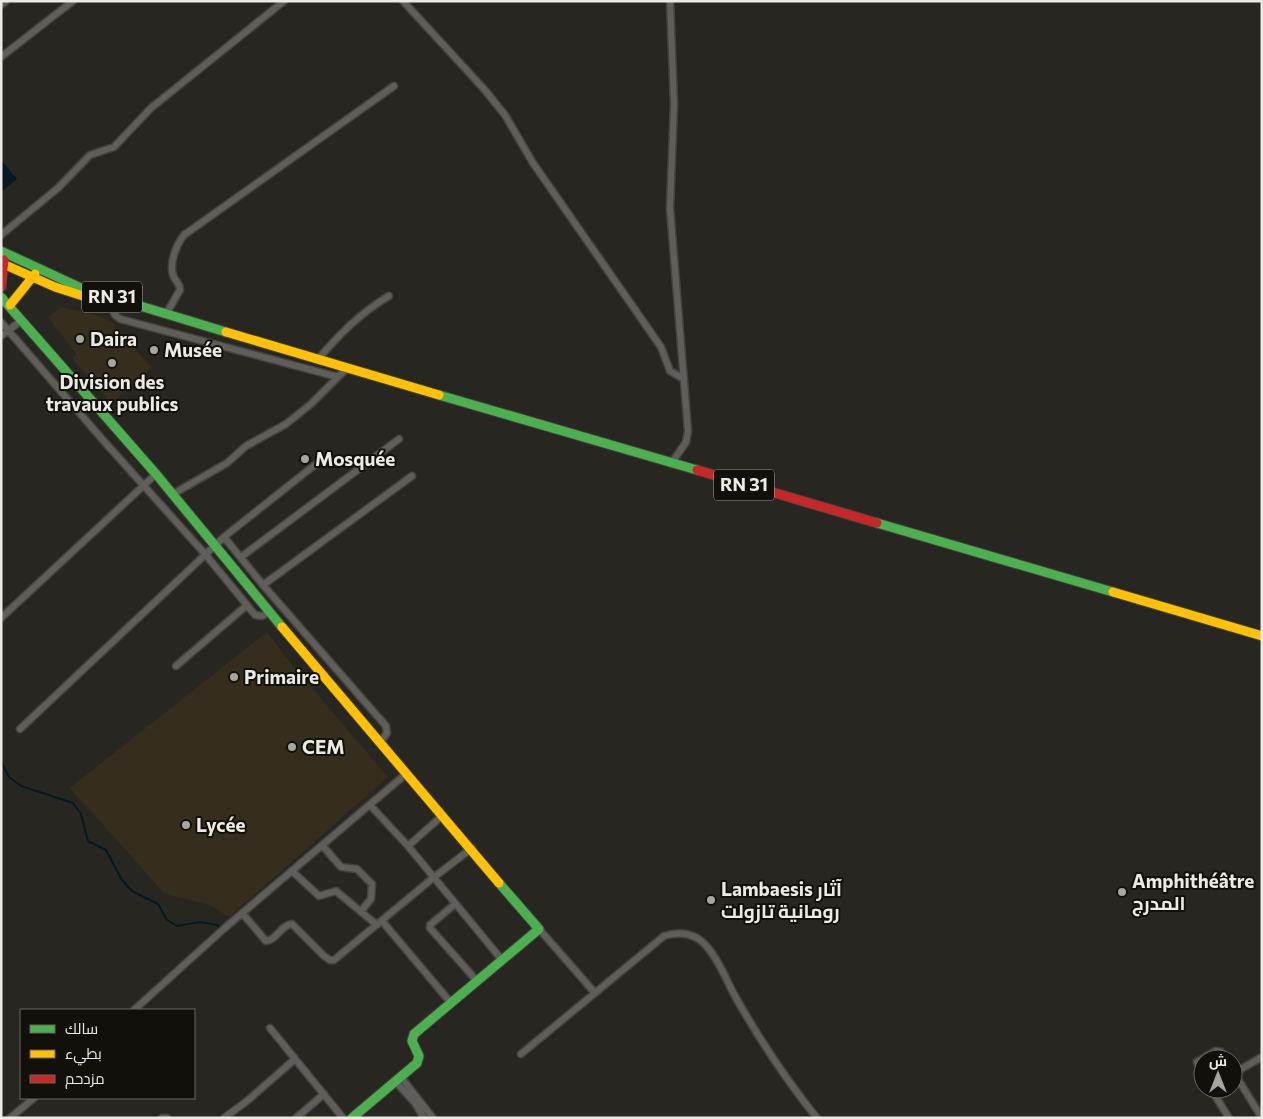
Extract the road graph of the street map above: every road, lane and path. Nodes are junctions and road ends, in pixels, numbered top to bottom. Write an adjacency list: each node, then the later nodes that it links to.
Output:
1 (6, 1): 6 (street)
2 (73, 1): 7 (street)
3 (284, 1): 9 (street)
4 (404, 1): 28 (street)
5 (670, 1): 28 (street)
6 (1, 5)
7 (1, 57)
8 (394, 86): 19 (street)
9 (1, 235)
10 (3, 252): 11 (main road); 12 (main road, RN 31)
11 (3, 263): 13 (main road, RN 31); 14 (main road)
12 (39, 269): 13 (main road); 19 (main road, RN 31)
13 (32, 277): 17 (main road, RN 31); 18 (main road)
14 (1, 288)
15 (389, 296): 25 (street)
16 (1, 297): 18 (main road)
17 (110, 303): 23 (main road, RN 31); 27 (street)
18 (10, 305): 20 (main road)
19 (166, 314): 23 (main road, RN 31)
20 (22, 320): 22 (street); 32 (main road)
21 (1, 322): 22 (street)
22 (8, 331): 24 (street); 34 (street)
23 (226, 332): 25 (main road, RN 31)
24 (1, 336)
25 (318, 359): 26 (main road, RN 31)
26 (347, 368): 27 (street); 31 (main road, RN 31)
27 (338, 377): 35 (street)
28 (684, 379): 31 (street)
29 (399, 439): 39 (street)
30 (316, 464): 36 (street)
31 (671, 464): 44 (main road, RN 31)
32 (156, 474): 34 (street); 35 (main road)
33 (412, 476): 40 (street)
34 (144, 484): 38 (street); 43 (street)
35 (172, 494): 37 (main road)
36 (224, 537): 37 (street); 39 (street)
37 (214, 546): 38 (street); 42 (main road)
38 (205, 554): 41 (street); 46 (street)
39 (241, 557): 40 (street)
40 (263, 585): 47 (street)
41 (246, 606): 42 (street); 45 (street)
42 (269, 612): 47 (main road)
43 (1, 618)
44 (1262, 636)
45 (176, 666)
46 (20, 729)
47 (381, 741): 48 (main road)
48 (407, 773): 49 (street); 50 (main road)
49 (370, 805): 51 (street); 52 (street)
50 (443, 815): 52 (street); 53 (main road)
51 (322, 845): 54 (street); 57 (street)
52 (408, 846): 55 (street)
53 (472, 848): 55 (street); 60 (main road)
54 (292, 871): 57 (street); 58 (street)
55 (433, 878): 56 (street); 59 (street)
56 (455, 904): 61 (street); 62 (street)
57 (361, 911): 59 (street)
58 (242, 913): 59 (street); 65 (street)
59 (379, 923): 64 (street)
60 (539, 929): 61 (main road); 63 (street)
61 (502, 960): 62 (main road)
62 (477, 982): 64 (main road)
63 (595, 993): 67 (street); 85 (street)
64 (451, 1003): 71 (main road)
65 (135, 1009)
66 (270, 1028): 69 (street)
67 (521, 1054)
68 (1262, 1057): 70 (street)
69 (295, 1059): 73 (street); 80 (street)
70 (1243, 1067)
71 (398, 1079): 76 (street); 83 (main road); 84 (street)
72 (1243, 1087): 87 (street)
73 (324, 1094): 81 (street); 82 (street)
74 (33, 1099): 77 (street)
75 (1217, 1099): 86 (street)
76 (424, 1117)
77 (10, 1118)
78 (162, 1118): 79 (street)
79 (167, 1118)
80 (224, 1118)
81 (296, 1118)
82 (343, 1118)
83 (352, 1118)
84 (434, 1118)
85 (817, 1118)
86 (1229, 1118)
87 (1262, 1118)

